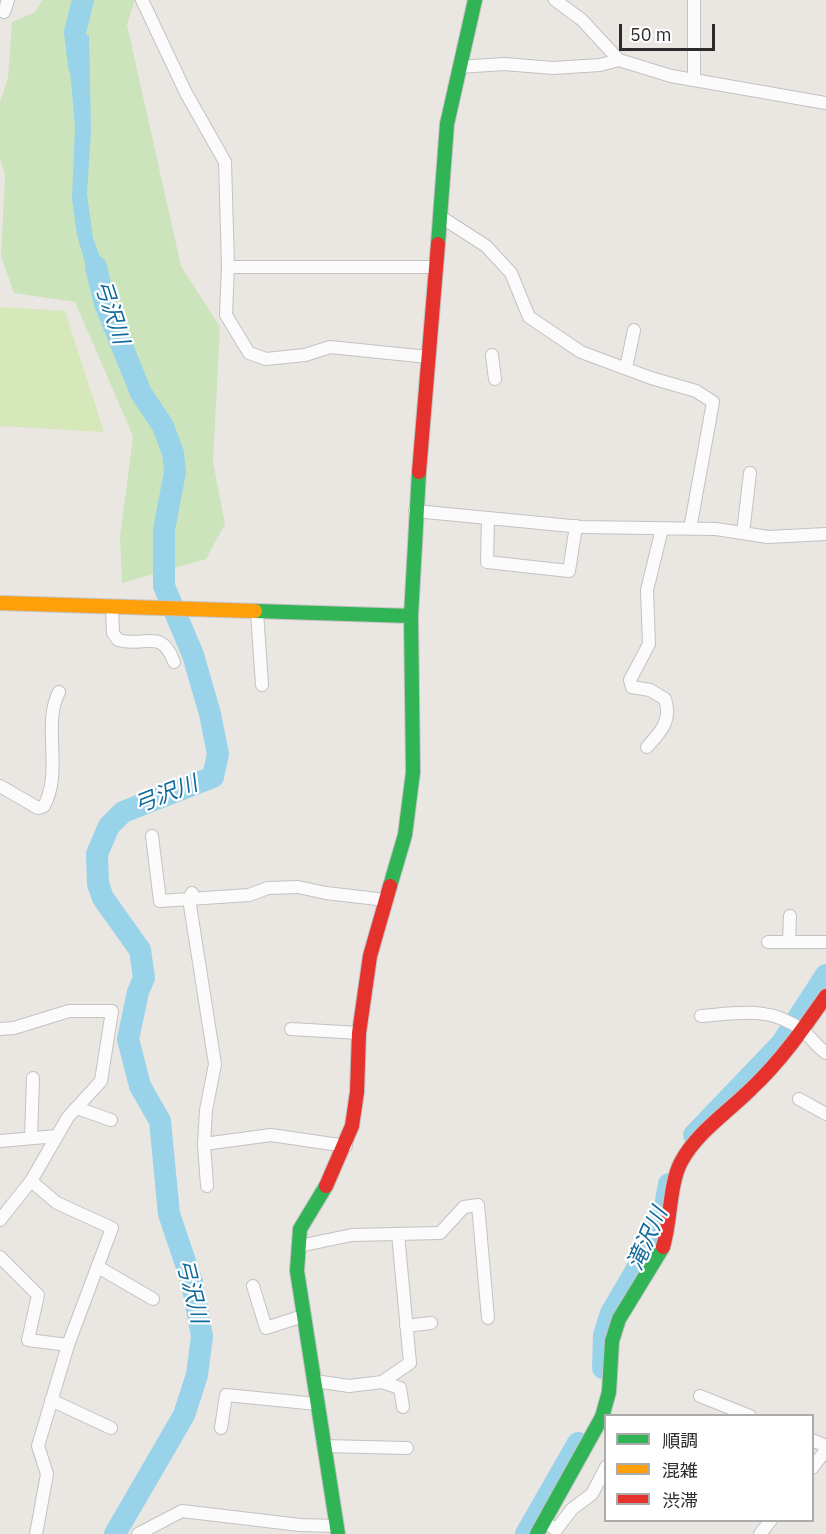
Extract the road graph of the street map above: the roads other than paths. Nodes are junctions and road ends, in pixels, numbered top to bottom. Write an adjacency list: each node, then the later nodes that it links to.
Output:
1 (142, 0): 10 (street)
2 (475, 0): 6 (street)
3 (555, 0): 5 (street)
4 (694, 0): 7 (street)
5 (618, 60): 6 (street); 7 (street)
6 (459, 68): 9 (street)
7 (694, 80): 8 (street)
8 (826, 103)
9 (441, 217): 11 (street); 15 (street)
10 (228, 267): 11 (street); 14 (street)
11 (436, 267): 14 (street)
12 (634, 330): 15 (street)
13 (492, 355): 16 (street)
14 (428, 357): 18 (street)
15 (626, 368): 22 (street)
16 (495, 379)
17 (750, 472): 23 (street)
18 (415, 511): 19 (street); 28 (street)
19 (488, 518): 20 (street); 20 (street)
20 (576, 526): 21 (street)
21 (662, 529): 22 (street); 32 (street)
22 (690, 529): 23 (street)
23 (743, 533): 24 (street)
24 (826, 534)
25 (0, 603): 26 (street)
26 (112, 607): 27 (street); 29 (street)
27 (257, 612): 28 (street); 30 (street)
28 (411, 616): 36 (street)
29 (174, 662)
30 (262, 685)
31 (58, 692): 33 (street)
32 (647, 747)
33 (0, 786)
34 (152, 836): 35 (street)
35 (190, 896): 36 (street); 56 (street)
36 (386, 900): 46 (street)
37 (790, 916): 39 (street)
38 (768, 942): 39 (street)
39 (789, 942): 40 (street)
40 (826, 942)
41 (826, 996): 45 (street)
42 (701, 1016): 45 (street)
43 (0, 1029): 50 (street)
44 (291, 1029): 46 (street)
45 (804, 1031): 47 (street); 86 (street)
46 (359, 1033): 57 (street)
47 (826, 1053)
48 (33, 1078): 54 (street)
49 (799, 1099): 51 (street)
50 (77, 1108): 52 (street); 53 (street)
51 (826, 1114)
52 (111, 1120)
53 (57, 1136): 54 (street); 58 (street)
54 (32, 1138): 55 (street)
55 (0, 1141)
56 (204, 1144): 57 (street); 59 (street)
57 (346, 1146): 62 (street)
58 (32, 1181): 60 (street); 64 (street)
59 (207, 1186)
60 (0, 1220)
61 (398, 1234): 62 (street); 68 (street); 70 (street)
62 (299, 1246): 67 (street)
63 (0, 1257): 71 (street)
64 (98, 1266): 66 (street); 71 (street)
65 (253, 1286): 67 (street)
66 (153, 1299)
67 (303, 1316): 72 (street)
68 (488, 1318)
69 (431, 1323): 70 (street)
70 (406, 1326): 73 (street)
71 (68, 1345): 75 (street)
72 (315, 1380): 73 (street); 76 (street)
73 (382, 1382): 77 (street)
74 (700, 1395): 78 (street)
75 (51, 1400): 79 (street); 89 (street)
76 (317, 1404): 80 (street); 81 (street)
77 (403, 1407)
78 (745, 1414)
79 (111, 1428)
80 (221, 1428)
81 (323, 1446): 82 (street); 88 (street)
82 (407, 1448)
83 (826, 1448): 84 (street)
84 (814, 1466)
85 (604, 1471): 86 (street)
86 (544, 1521): 91 (street)
87 (770, 1522): 92 (street)
88 (338, 1530): 90 (street)
89 (36, 1534)
90 (138, 1534)
91 (537, 1534)
92 (760, 1534)

